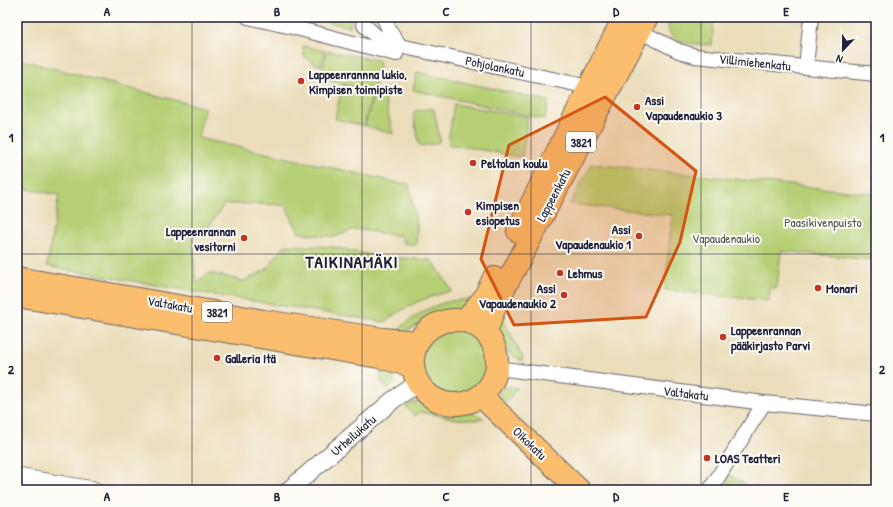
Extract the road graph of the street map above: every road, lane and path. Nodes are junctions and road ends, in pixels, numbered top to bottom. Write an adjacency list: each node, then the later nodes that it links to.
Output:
1 (248, 17): 6 (street, Pohjolankatu)
2 (363, 17): 6 (street)
3 (382, 17): 6 (street)
4 (811, 17): 7 (street)
5 (637, 22): 7 (street, Villimiehenkatu); 9 (main road, Lappeenkatu / 3821); 13 (main road, Lappeenkatu / 3821)
6 (398, 50): 9 (street, Pohjolankatu)
7 (806, 67): 8 (street, Villimiehenkatu)
8 (876, 74)
9 (590, 87): 12 (main road, Lappeenkatu / 3821)
10 (17, 278): 14 (main road, Valtakatu / 3821)
11 (17, 296): 16 (main road, Valtakatu / 3821)
12 (466, 320): 13 (main road); 14 (main road)
13 (486, 332): 15 (main road)
14 (417, 342): 16 (main road)
15 (497, 368): 17 (main road); 18 (street, Valtakatu)
16 (416, 374): 17 (main road); 22 (street, Urheilukatu)
17 (481, 396): 23 (main road, Oikokatu)
18 (764, 403): 19 (street, Valtakatu); 24 (street)
19 (876, 414)
20 (17, 477): 21 (street)
21 (94, 490)
22 (290, 490)
23 (579, 490)
24 (710, 490)

